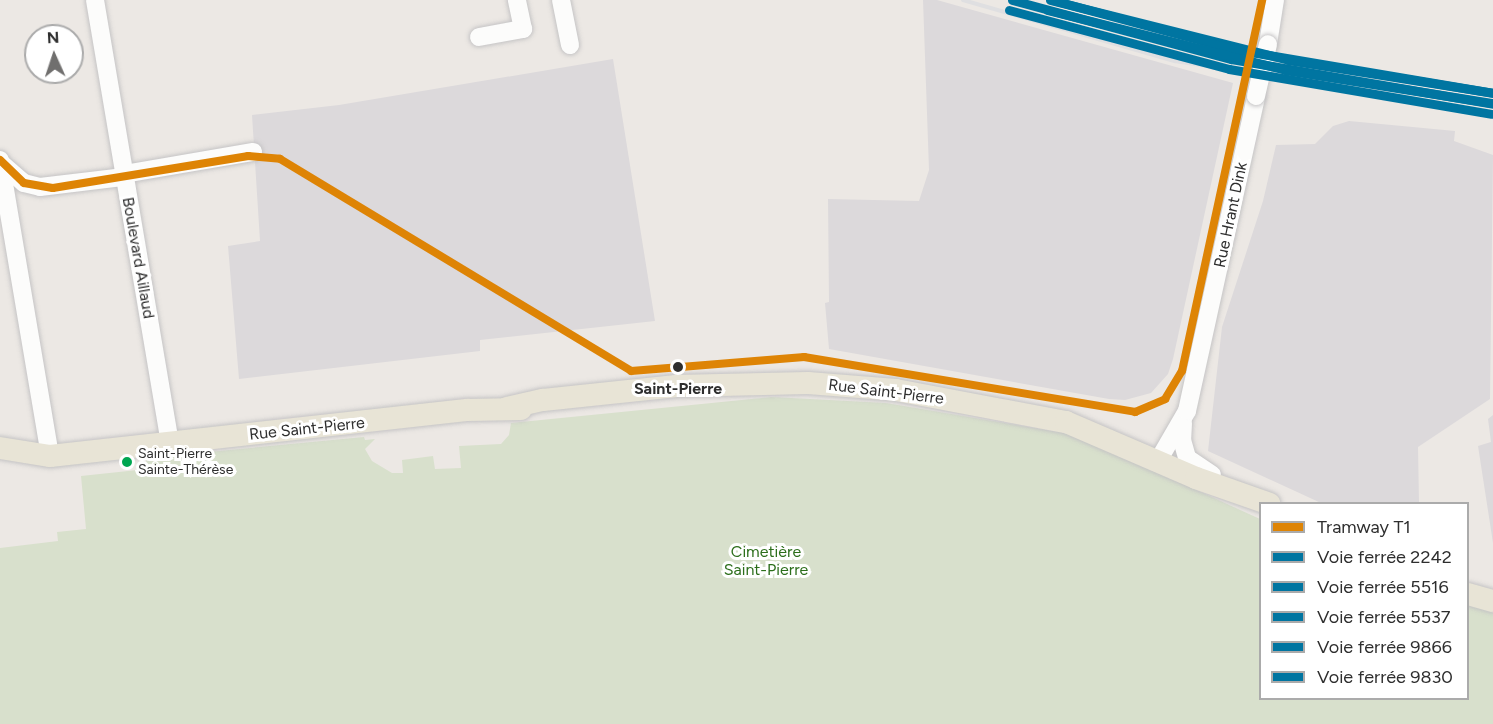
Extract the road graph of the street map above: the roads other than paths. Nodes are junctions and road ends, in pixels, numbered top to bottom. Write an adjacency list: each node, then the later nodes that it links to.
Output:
1 (95, 0): 9 (street, Boulevard Aillaud)
2 (517, 0): 5 (street)
3 (561, 0): 6 (street)
4 (1275, 2): 11 (street, Rue Hrant Dink, bridge)
5 (479, 37)
6 (570, 45)
7 (253, 152): 9 (street)
8 (1, 162): 9 (street); 10 (street)
9 (124, 176): 12 (street, Boulevard Aillaud)
10 (5, 229): 14 (street)
11 (1183, 423): 15 (street, Rue Hrant Dink); 16 (street, Rue Hrant Dink)
12 (170, 444): 14 (main road, Rue Saint-Pierre); 15 (main road, Rue Saint-Pierre)
13 (0, 448): 14 (main road, Rue Saint-Pierre)
14 (50, 456)
15 (1162, 456): 16 (main road, Rue Saint-Pierre)
16 (1228, 488): 17 (main road, Rue Saint-Pierre)
17 (1265, 502)
18 (1469, 595): 19 (main road)
19 (1493, 601)

